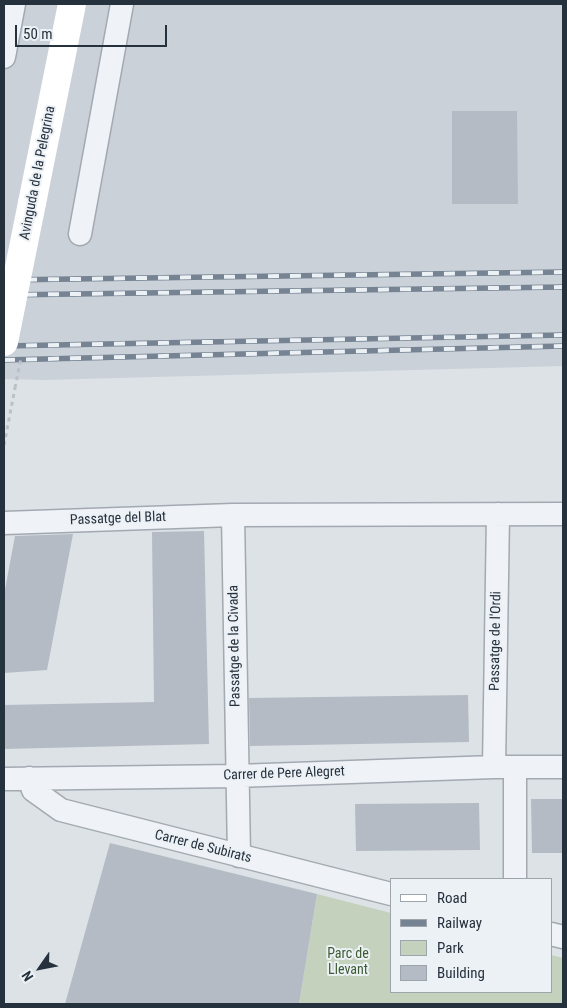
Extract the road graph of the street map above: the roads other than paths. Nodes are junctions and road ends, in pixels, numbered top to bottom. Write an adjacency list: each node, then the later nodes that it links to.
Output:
1 (14, 4): 4 (street)
2 (72, 4): 6 (street, Avinguda de la Pelegrina, bridge)
3 (122, 4): 5 (street)
4 (4, 57)
5 (80, 234)
6 (4, 342)
7 (498, 514): 8 (street, Passatge del Blat); 9 (street, Passatge del Blat); 11 (street, Passatge de l'Ordi)
8 (563, 514)
9 (233, 515): 10 (street, Passatge del Blat); 13 (street, Passatge de la Civada)
10 (4, 523)
11 (505, 767): 12 (street, Carrer de Pere Alegret); 13 (street, Carrer de Pere Alegret); 17 (street, Passatge de l'Ordi)
12 (563, 767)
13 (236, 776): 14 (street, Carrer de Pere Alegret); 16 (street, Passatge de la Civada)
14 (29, 778): 15 (street, Carrer de Pere Alegret); 16 (street, Carrer de Subirats)
15 (4, 779)
16 (239, 856): 18 (street, Carrer de Subirats)
17 (515, 878)
18 (390, 894)

